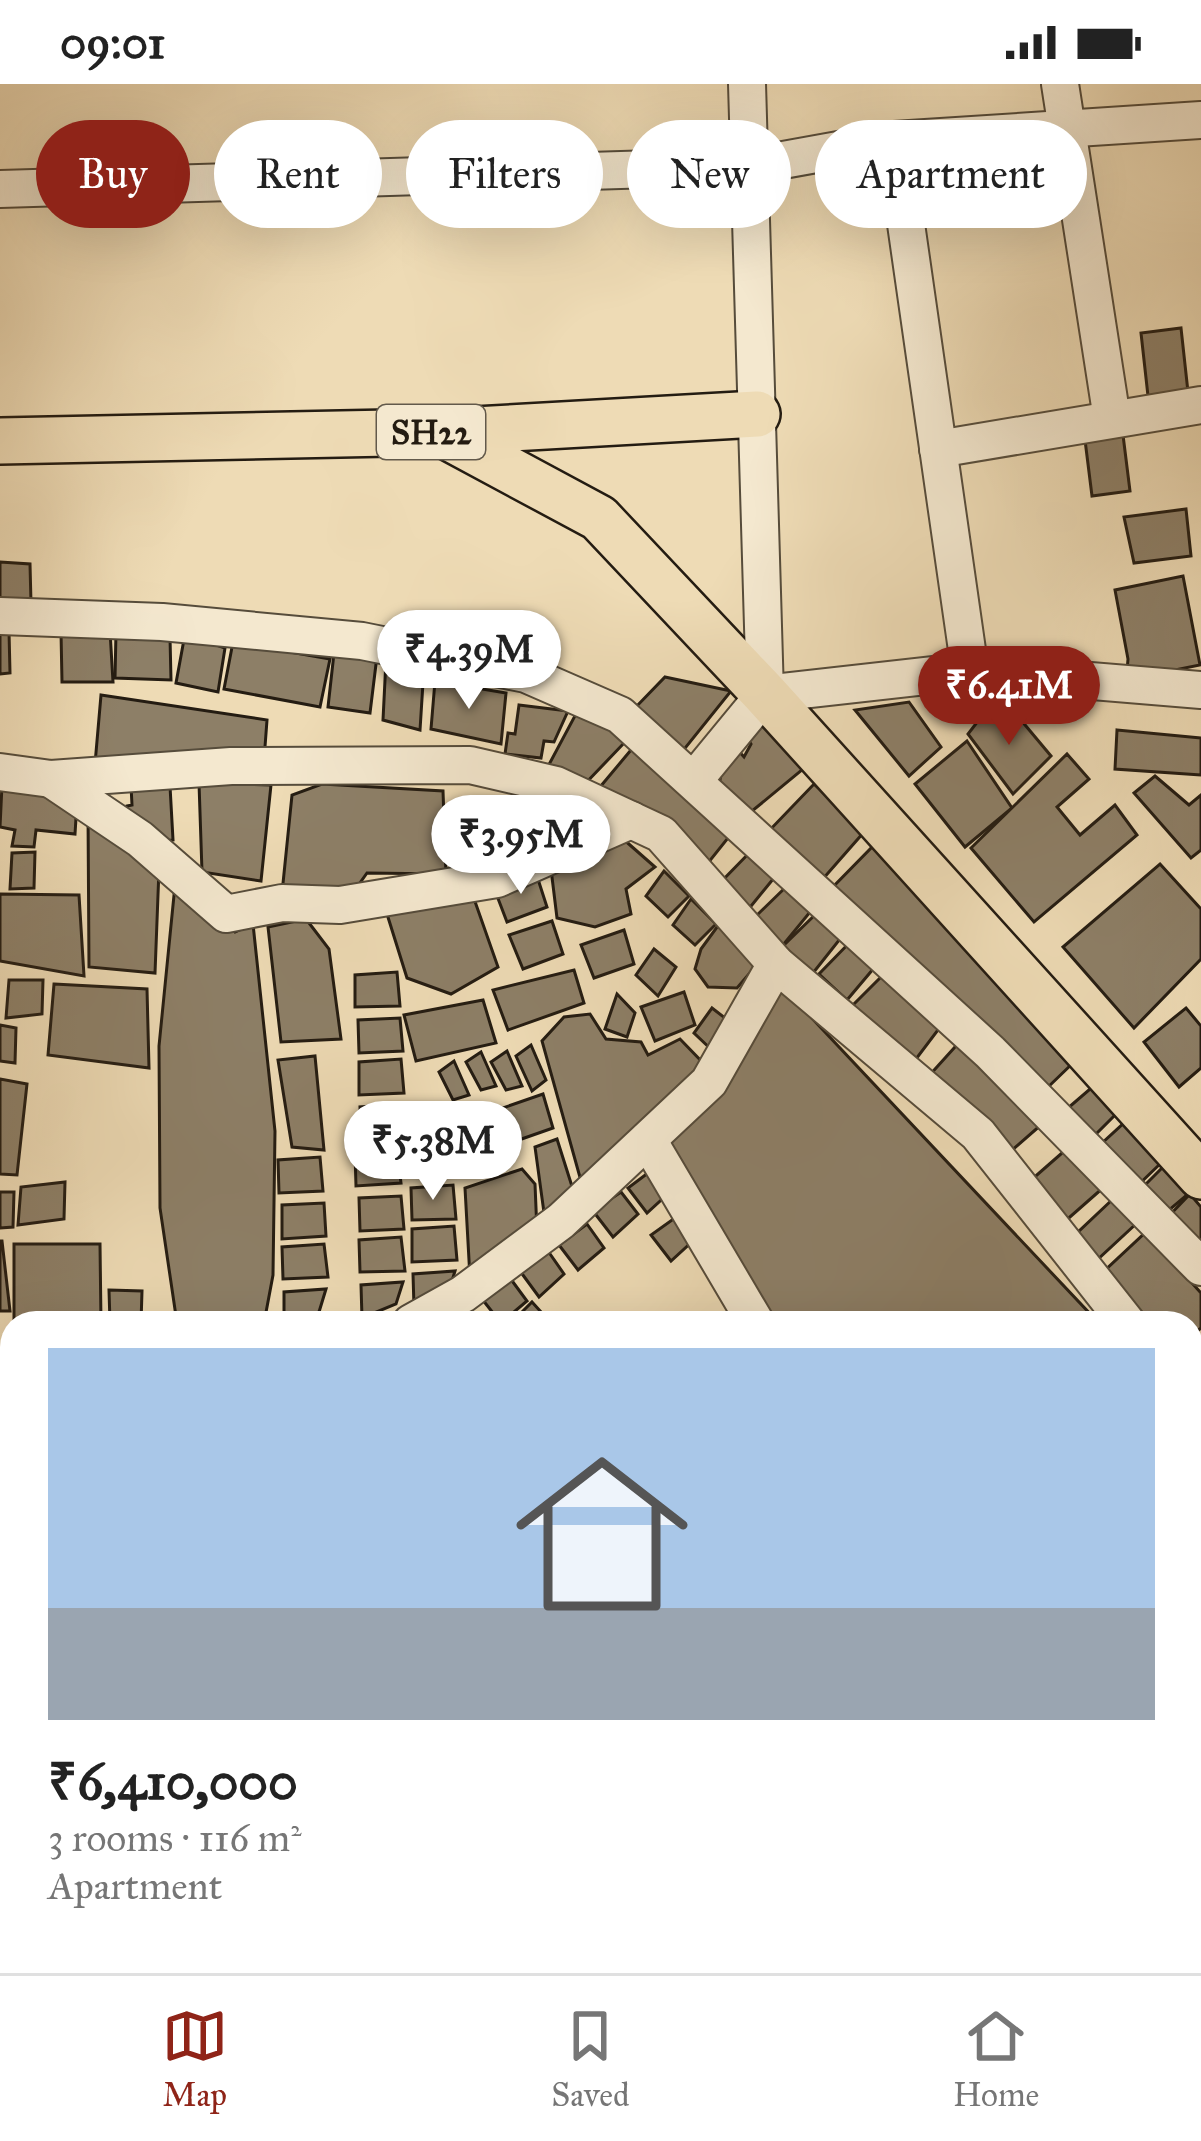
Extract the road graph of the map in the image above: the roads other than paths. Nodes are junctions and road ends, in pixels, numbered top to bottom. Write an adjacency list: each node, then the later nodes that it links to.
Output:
1 (747, 84): 3 (street)
2 (1060, 84): 4 (street)
3 (748, 120)
4 (1065, 120)
5 (1201, 120): 6 (street)
6 (1087, 128)
7 (627, 170): 8 (street)
8 (0, 189)
9 (752, 228): 13 (street)
10 (907, 228): 17 (street)
11 (1082, 228): 14 (street)
12 (1201, 405): 14 (street)
13 (757, 414): 15 (main road); 21 (street)
14 (1112, 419): 17 (street)
15 (439, 432): 16 (main road, SH22); 21 (main road, SH22)
16 (0, 441)
17 (938, 449): 19 (street)
18 (0, 616): 24 (street)
19 (970, 671): 20 (street); 21 (street)
20 (1201, 690)
21 (764, 694): 24 (street); 28 (main road, SH22)
22 (0, 772): 23 (street)
23 (51, 779): 25 (street); 25 (street)
24 (694, 779): 29 (street)
25 (631, 820): 26 (street)
26 (776, 964): 27 (street); 32 (street)
27 (647, 1140): 30 (street); 31 (street)
28 (1201, 1176)
29 (1201, 1267)
30 (433, 1311)
31 (749, 1311)
32 (1117, 1311)

